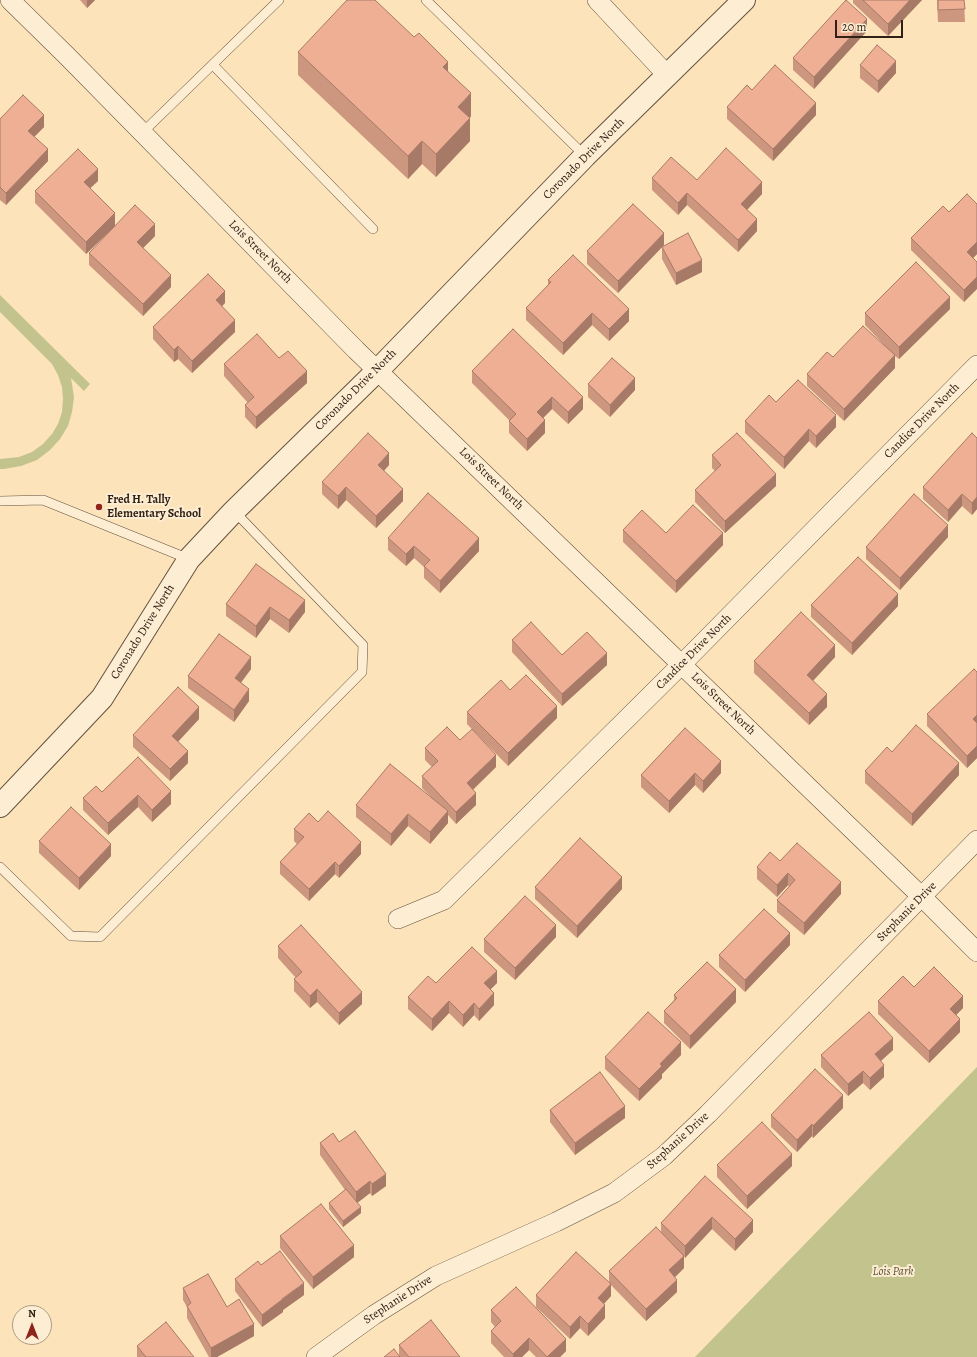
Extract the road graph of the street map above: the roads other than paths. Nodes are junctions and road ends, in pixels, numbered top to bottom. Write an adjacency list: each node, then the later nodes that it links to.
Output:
1 (10, 0): 8 (street, Lois Street North)
2 (279, 0): 6 (lane)
3 (426, 0): 9 (lane)
4 (597, 0): 7 (street)
5 (744, 0): 7 (street, Coronado Drive North)
6 (213, 65): 8 (lane); 10 (lane)
7 (668, 76): 9 (street, Coronado Drive North)
8 (142, 133): 12 (street, Lois Street North)
9 (585, 156): 12 (street, Coronado Drive North)
10 (372, 229)
11 (977, 365): 16 (street, Candice Drive North)
12 (378, 370): 14 (street, Coronado Drive North); 16 (street, Lois Street North)
13 (0, 501): 15 (lane)
14 (234, 511): 15 (street, Coronado Drive North); 19 (lane)
15 (189, 559): 17 (street, Coronado Drive North)
16 (682, 664): 20 (street, Lois Street North); 21 (street, Candice Drive North)
17 (0, 806)
18 (977, 840): 20 (street, Stephanie Drive)
19 (0, 867)
20 (922, 897): 22 (street, Lois Street North); 23 (street, Stephanie Drive)
21 (398, 919)
22 (977, 952)
23 (316, 1357)

